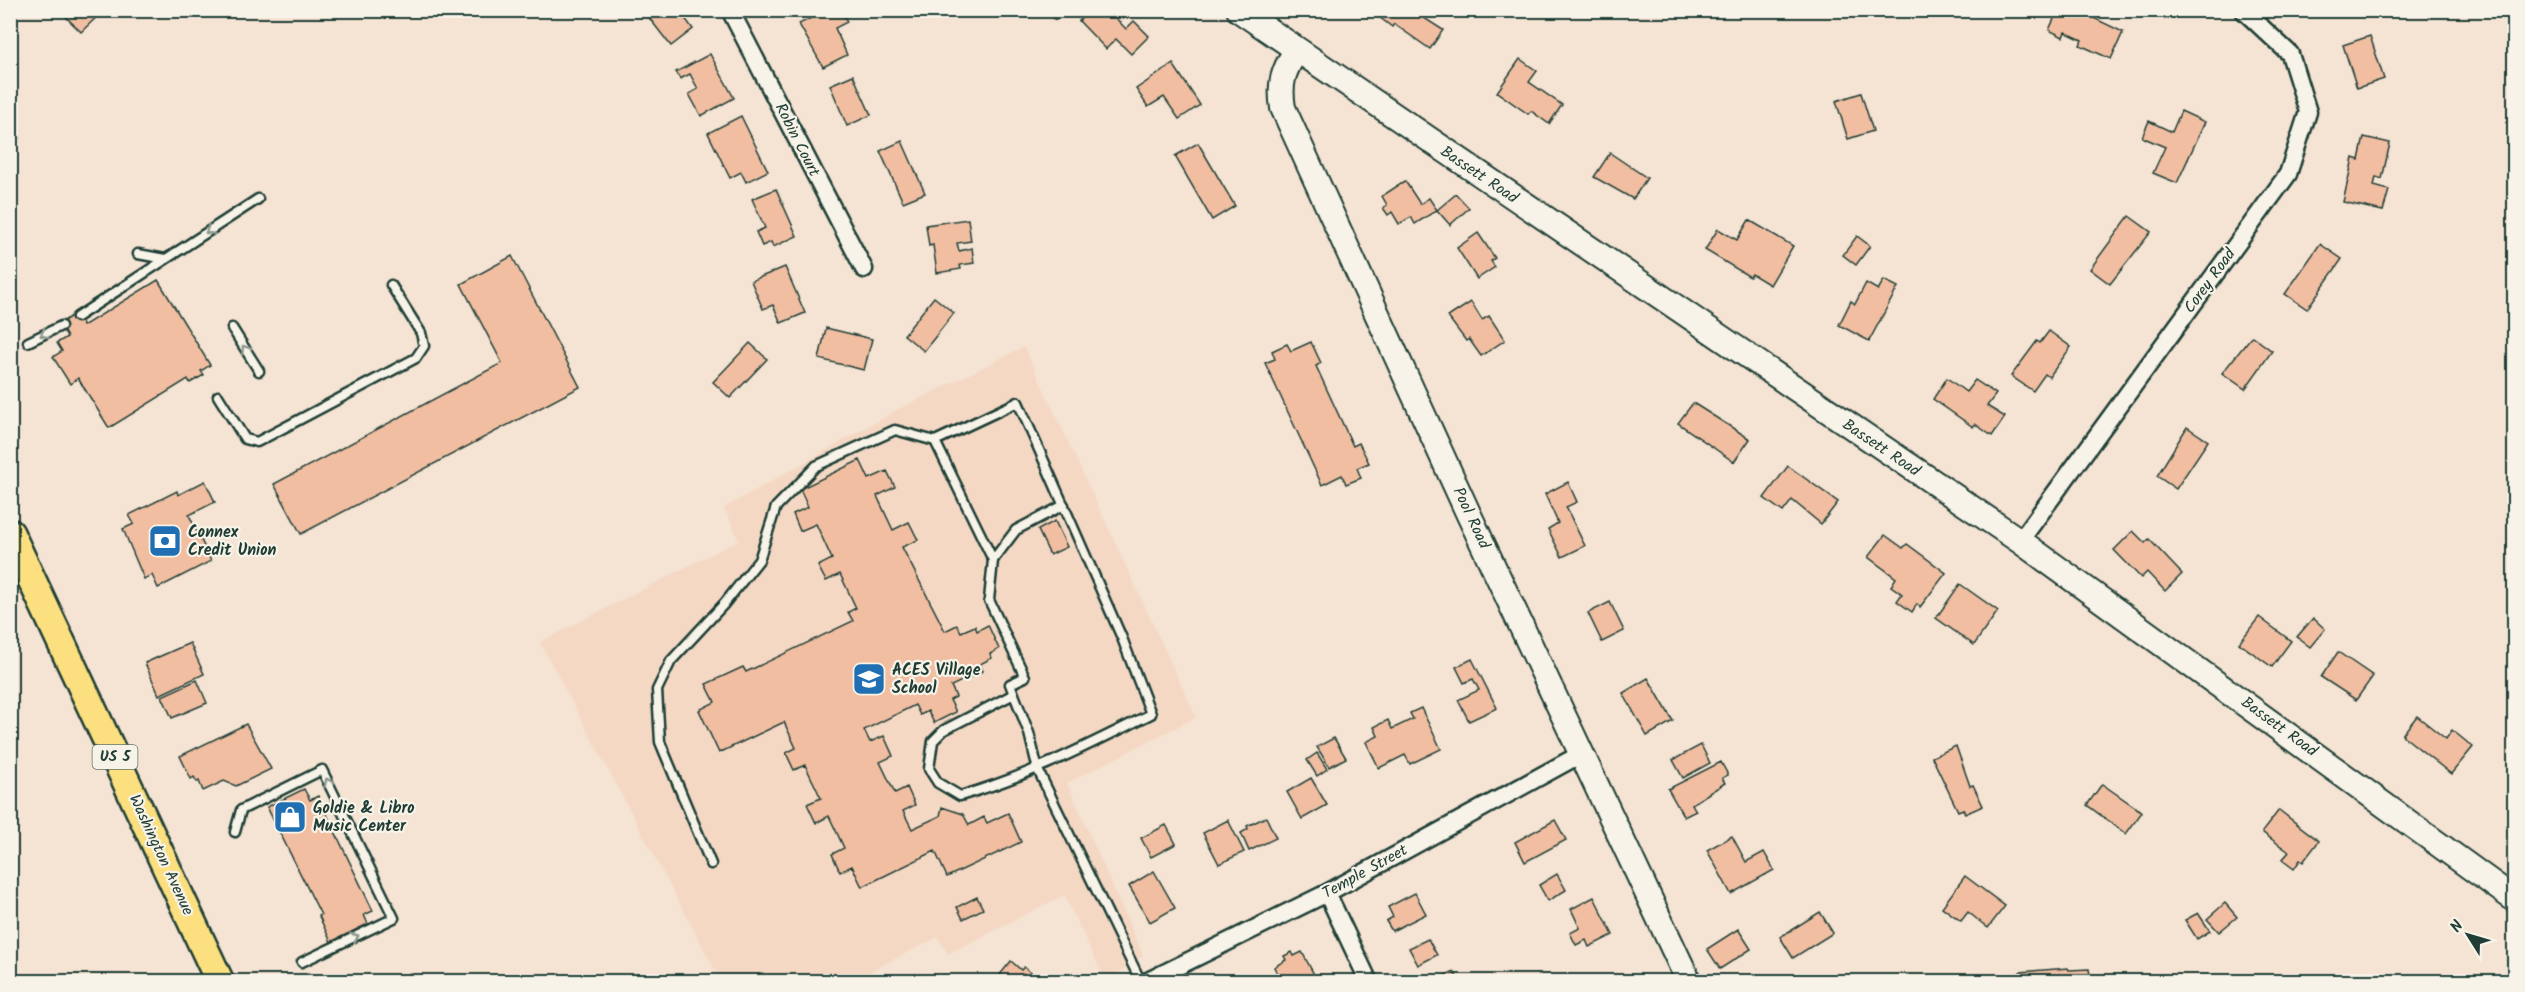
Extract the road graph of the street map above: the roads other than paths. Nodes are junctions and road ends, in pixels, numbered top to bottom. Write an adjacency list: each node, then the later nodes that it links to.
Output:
1 (730, 10): 8 (street, Robin Court)
2 (1239, 10): 4 (street, Bassett Road)
3 (2243, 10): 19 (street, Corey Road)
4 (1296, 51): 19 (street, Bassett Road); 22 (street, Pool Road)
5 (258, 199): 7 (lane, one-way to 7)
6 (138, 254): 7 (lane)
7 (165, 259): 10 (lane)
8 (864, 269)
9 (391, 285): 15 (lane)
10 (77, 317)
11 (61, 326): 13 (lane, one-way to 13)
12 (232, 328): 14 (lane, one-way to 12)
13 (28, 342)
14 (259, 370)
15 (218, 396)
16 (935, 441): 17 (lane); 20 (lane); 25 (lane)
17 (1064, 505): 20 (lane); 23 (lane)
18 (10, 533): 29 (main road, Washington Avenue / US 5)
19 (2020, 542): 27 (street, Bassett Road)
20 (993, 560): 21 (lane)
21 (1014, 694): 23 (lane); 23 (lane)
22 (1581, 754): 26 (street, Temple Street); 33 (street, Pool Road)
23 (1038, 770): 30 (lane)
24 (236, 832): 28 (lane, one-way to 24)
25 (711, 864)
26 (1327, 893): 31 (street, Temple Street); 32 (street)
27 (2514, 899)
28 (302, 962)
29 (220, 981)
30 (1141, 981)
31 (1146, 981)
32 (1369, 981)
33 (1689, 981)

